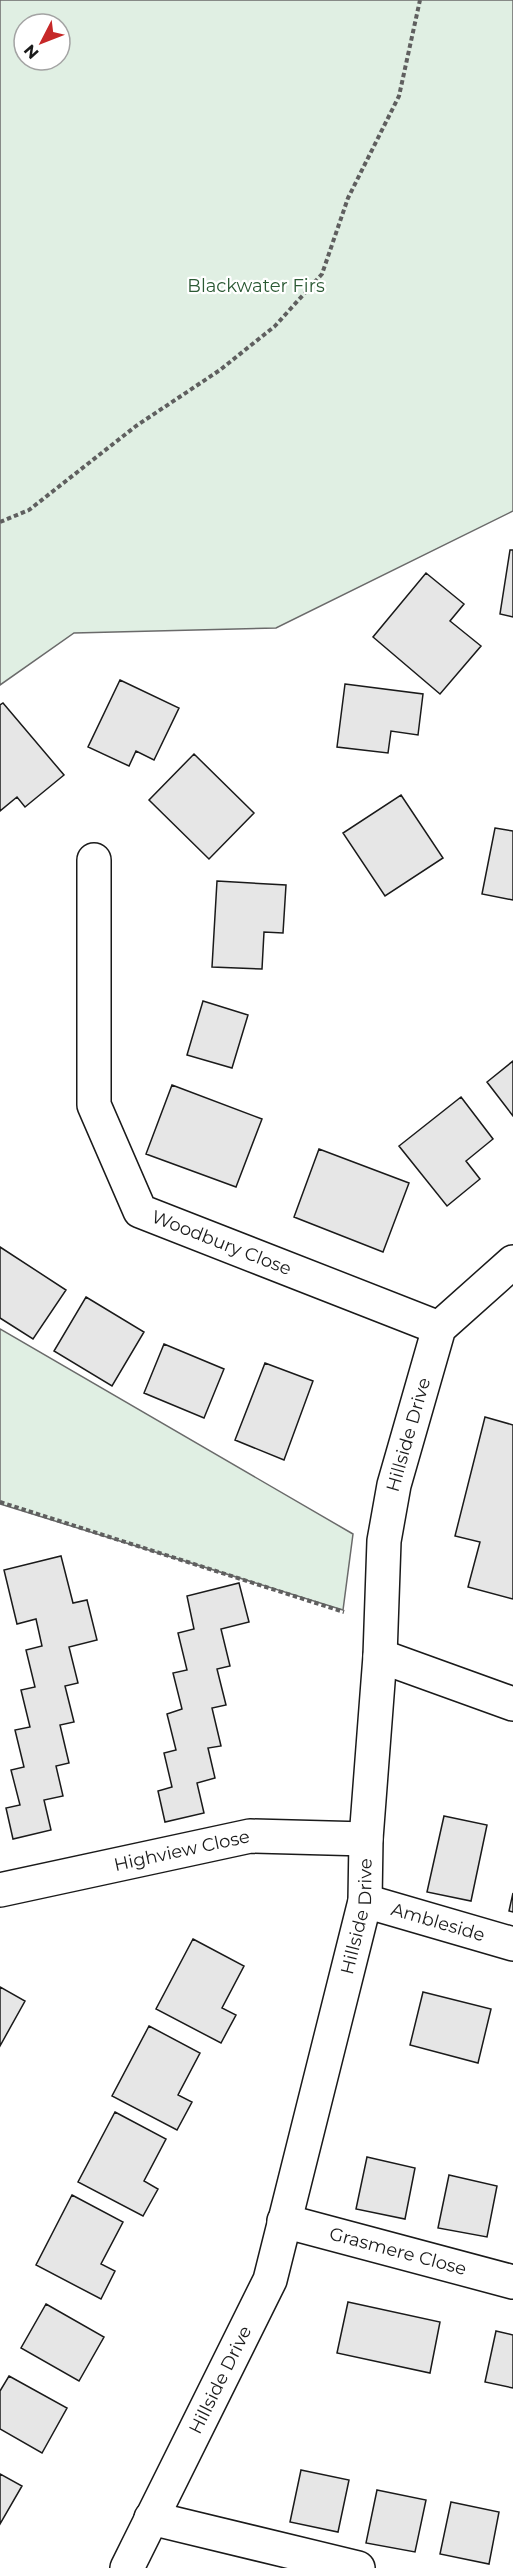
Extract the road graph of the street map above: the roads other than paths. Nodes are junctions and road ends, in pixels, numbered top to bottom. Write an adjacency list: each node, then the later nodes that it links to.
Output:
1 (94, 860): 3 (street, Woodbury Close)
2 (513, 1262): 3 (street)
3 (438, 1328): 4 (street, Hillside Drive)
4 (381, 1640): 5 (street); 6 (street, Hillside Drive)
5 (513, 1704)
6 (366, 1839): 7 (street, Highview Close); 8 (street, Hillside Drive)
7 (0, 1890)
8 (365, 1901): 9 (street, Ambleside); 10 (street, Hillside Drive)
9 (513, 1944)
10 (284, 2221): 11 (street, Grasmere Close); 12 (street, Hillside Drive)
11 (513, 2282)
12 (152, 2518): 13 (street, Hillside Drive); 14 (street)
13 (127, 2568)
14 (358, 2568)

